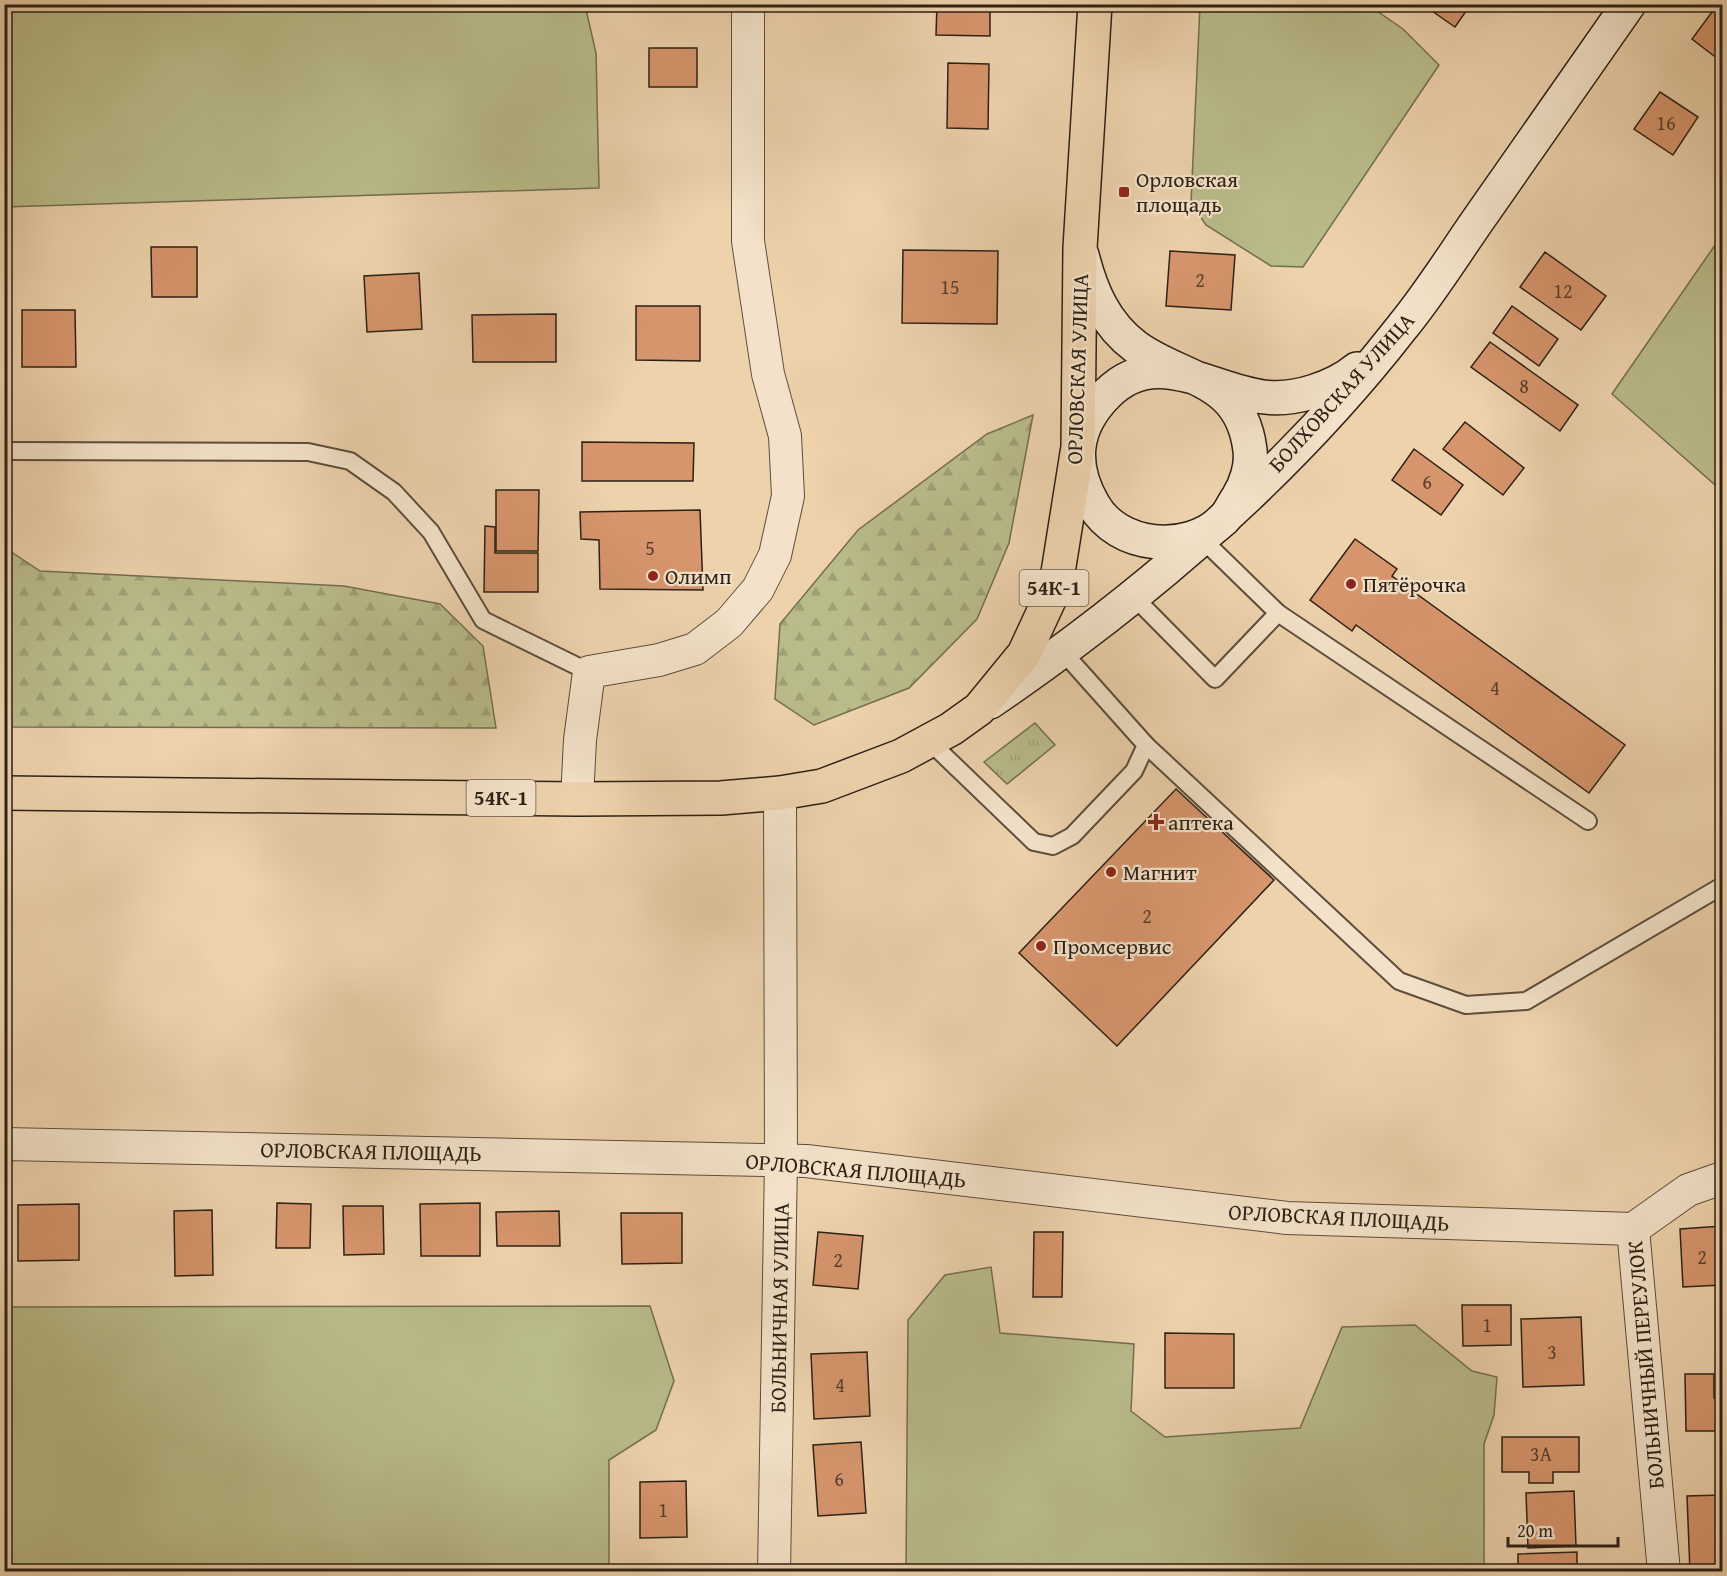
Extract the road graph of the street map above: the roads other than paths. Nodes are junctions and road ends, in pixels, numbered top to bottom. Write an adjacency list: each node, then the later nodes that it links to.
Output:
1 (748, 4): 13 (street)
2 (1095, 4): 4 (main road, ОРЛОВСКАЯ УЛИЦА)
3 (1629, 4): 5 (main road, БОЛХОВСКАЯ УЛИЦА / 54К-1)
4 (1080, 248): 6 (main road); 7 (main road, ОРЛОВСКАЯ УЛИЦА)
5 (1403, 326): 6 (main road, 54К-1); 9 (main road, БОЛХОВСКАЯ УЛИЦА / 54К-1)
6 (1213, 385): 7 (main road, 54К-1); 9 (main road)
7 (1078, 447): 9 (main road); 14 (main road, ОРЛОВСКАЯ УЛИЦА / 54К-1)
8 (4, 451): 13 (lane)
9 (1213, 529): 10 (main road, БОЛХОВСКАЯ УЛИЦА / 54К-1); 11 (lane)
10 (1134, 597): 11 (lane); 12 (main road, БОЛХОВСКАЯ УЛИЦА / 54К-1)
11 (1278, 613): 20 (lane)
12 (1063, 652): 14 (main road, БОЛХОВСКАЯ УЛИЦА / 54К-1); 16 (lane)
13 (589, 672): 19 (street)
14 (979, 709): 15 (main road, 54К-1)
15 (929, 741): 16 (lane); 18 (main road, 54К-1)
16 (1146, 745): 21 (lane)
17 (4, 793): 19 (main road, 54К-1)
18 (780, 793): 19 (main road, 54К-1); 23 (street, БОЛЬНИЧНАЯ УЛИЦА)
19 (577, 799)
20 (1588, 820)
21 (1722, 886)
22 (4, 1143): 23 (street, ОРЛОВСКАЯ ПЛОЩАДЬ)
23 (781, 1160): 25 (street, ОРЛОВСКАЯ ПЛОЩАДЬ); 26 (street, БОЛЬНИЧНАЯ УЛИЦА)
24 (1722, 1178): 25 (street)
25 (1633, 1229): 27 (street, БОЛЬНИЧНЫЙ ПЕРЕУЛОК)
26 (774, 1572)
27 (1664, 1572)

